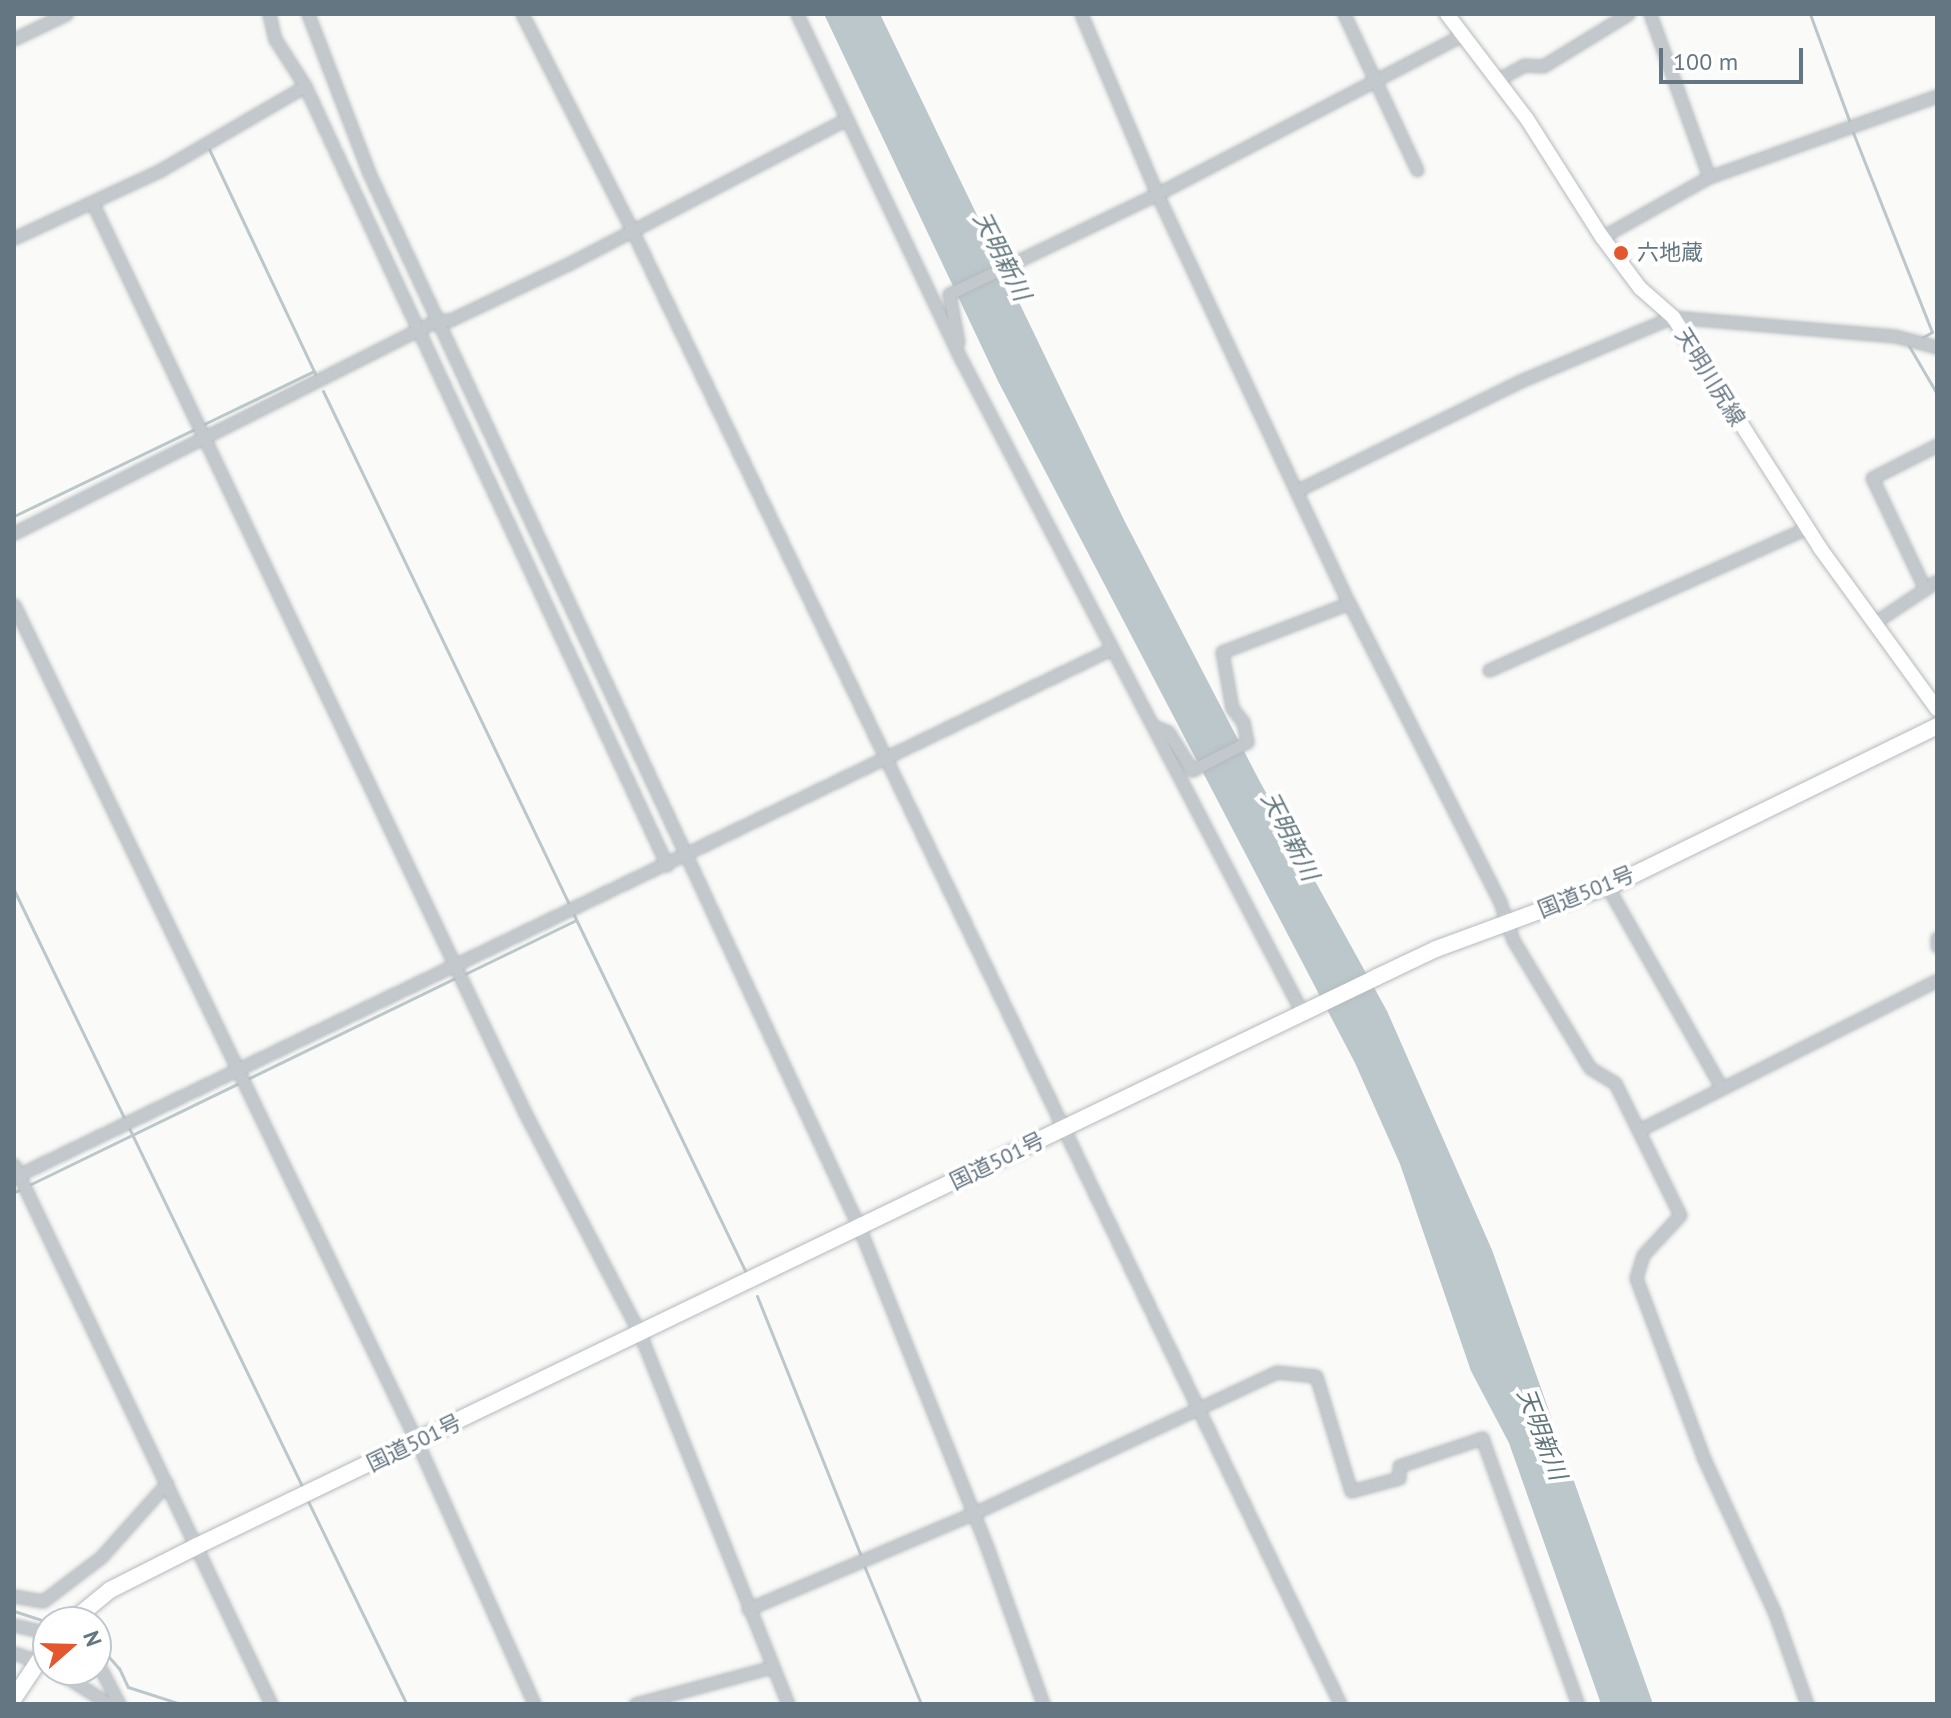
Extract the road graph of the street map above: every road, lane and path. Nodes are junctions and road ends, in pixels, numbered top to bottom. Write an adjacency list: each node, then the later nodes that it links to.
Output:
1 (66, 14): 12 (street)
2 (269, 14): 15 (street)
3 (308, 14): 26 (street)
4 (522, 14): 22 (street)
5 (797, 14): 17 (street)
6 (1081, 14): 20 (street)
7 (1344, 14): 14 (street)
8 (1447, 14): 11 (main road, 天明川尻線)
9 (1628, 14): 13 (street)
10 (1650, 14): 19 (street)
11 (1463, 35): 13 (main road, 天明川尻線); 14 (street)
12 (14, 39)
13 (1497, 80): 23 (main road, 天明川尻線)
14 (1375, 81): 18 (street); 20 (street)
15 (305, 86): 21 (street); 27 (street)
16 (1937, 96): 19 (street)
17 (845, 120): 22 (street); 29 (street)
18 (1417, 170)
19 (1709, 177): 23 (street)
20 (1157, 194): 29 (street); 32 (street)
21 (93, 204): 24 (street); 30 (street)
22 (631, 228): 26 (street); 45 (street)
23 (1602, 237): 25 (main road, 天明川尻線)
24 (14, 238)
25 (1673, 317): 28 (street); 32 (street); 33 (main road, 天明川尻線)
26 (437, 320): 27 (street); 46 (street)
27 (418, 333): 30 (street); 47 (street)
28 (1937, 347)
29 (961, 359): 40 (street)
30 (206, 440): 34 (street); 52 (street)
31 (1937, 445): 36 (street)
32 (1298, 490): 37 (street)
33 (1807, 528): 39 (main road, 天明川尻線); 41 (street)
34 (14, 533)
35 (1937, 581): 36 (street)
36 (1925, 589): 39 (street)
37 (1349, 603): 43 (street); 49 (street)
38 (14, 605): 55 (street)
39 (1875, 622): 42 (main road, 天明川尻線)
40 (1111, 649): 43 (street); 45 (street)
41 (1489, 670)
42 (1937, 709)
43 (1154, 726): 54 (street)
44 (1937, 726): 48 (highway, 国道501号)
45 (883, 758): 46 (street); 58 (street)
46 (685, 852): 47 (street); 60 (street)
47 (667, 865): 52 (street)
48 (1607, 886): 49 (highway, 国道501号); 56 (street)
49 (1507, 923): 54 (highway, 国道501号); 57 (street)
50 (1937, 938): 51 (street)
51 (1937, 946)
52 (458, 966): 55 (street); 61 (street)
53 (1937, 980): 56 (street)
54 (1307, 1013): 58 (highway, 国道501号)
55 (236, 1071): 59 (street); 63 (street)
56 (1721, 1087): 57 (street)
57 (1641, 1129): 84 (street)
58 (1063, 1130): 60 (highway, 国道501号); 62 (street)
59 (17, 1174): 64 (street)
60 (859, 1227): 61 (highway, 国道501号); 65 (street)
61 (640, 1334): 63 (highway, 国道501号); 69 (street)
62 (1199, 1408): 65 (street); 82 (street); 83 (street)
63 (417, 1442): 66 (highway, 国道501号); 78 (street)
64 (167, 1483): 66 (street); 67 (street)
65 (972, 1514): 69 (street); 81 (street)
66 (197, 1546): 68 (highway, 国道501号); 77 (street)
67 (14, 1596)
68 (90, 1606)
69 (748, 1609): 70 (street)
70 (772, 1667): 79 (street); 80 (street)
71 (32, 1673): 74 (highway)
72 (81, 1686): 75 (street)
73 (110, 1686): 76 (street)
74 (14, 1698)
75 (109, 1704)
76 (119, 1704)
77 (271, 1704)
78 (534, 1704)
79 (635, 1704)
80 (788, 1704)
81 (1043, 1704)
82 (1340, 1704)
83 (1578, 1704)
84 (1807, 1704)

